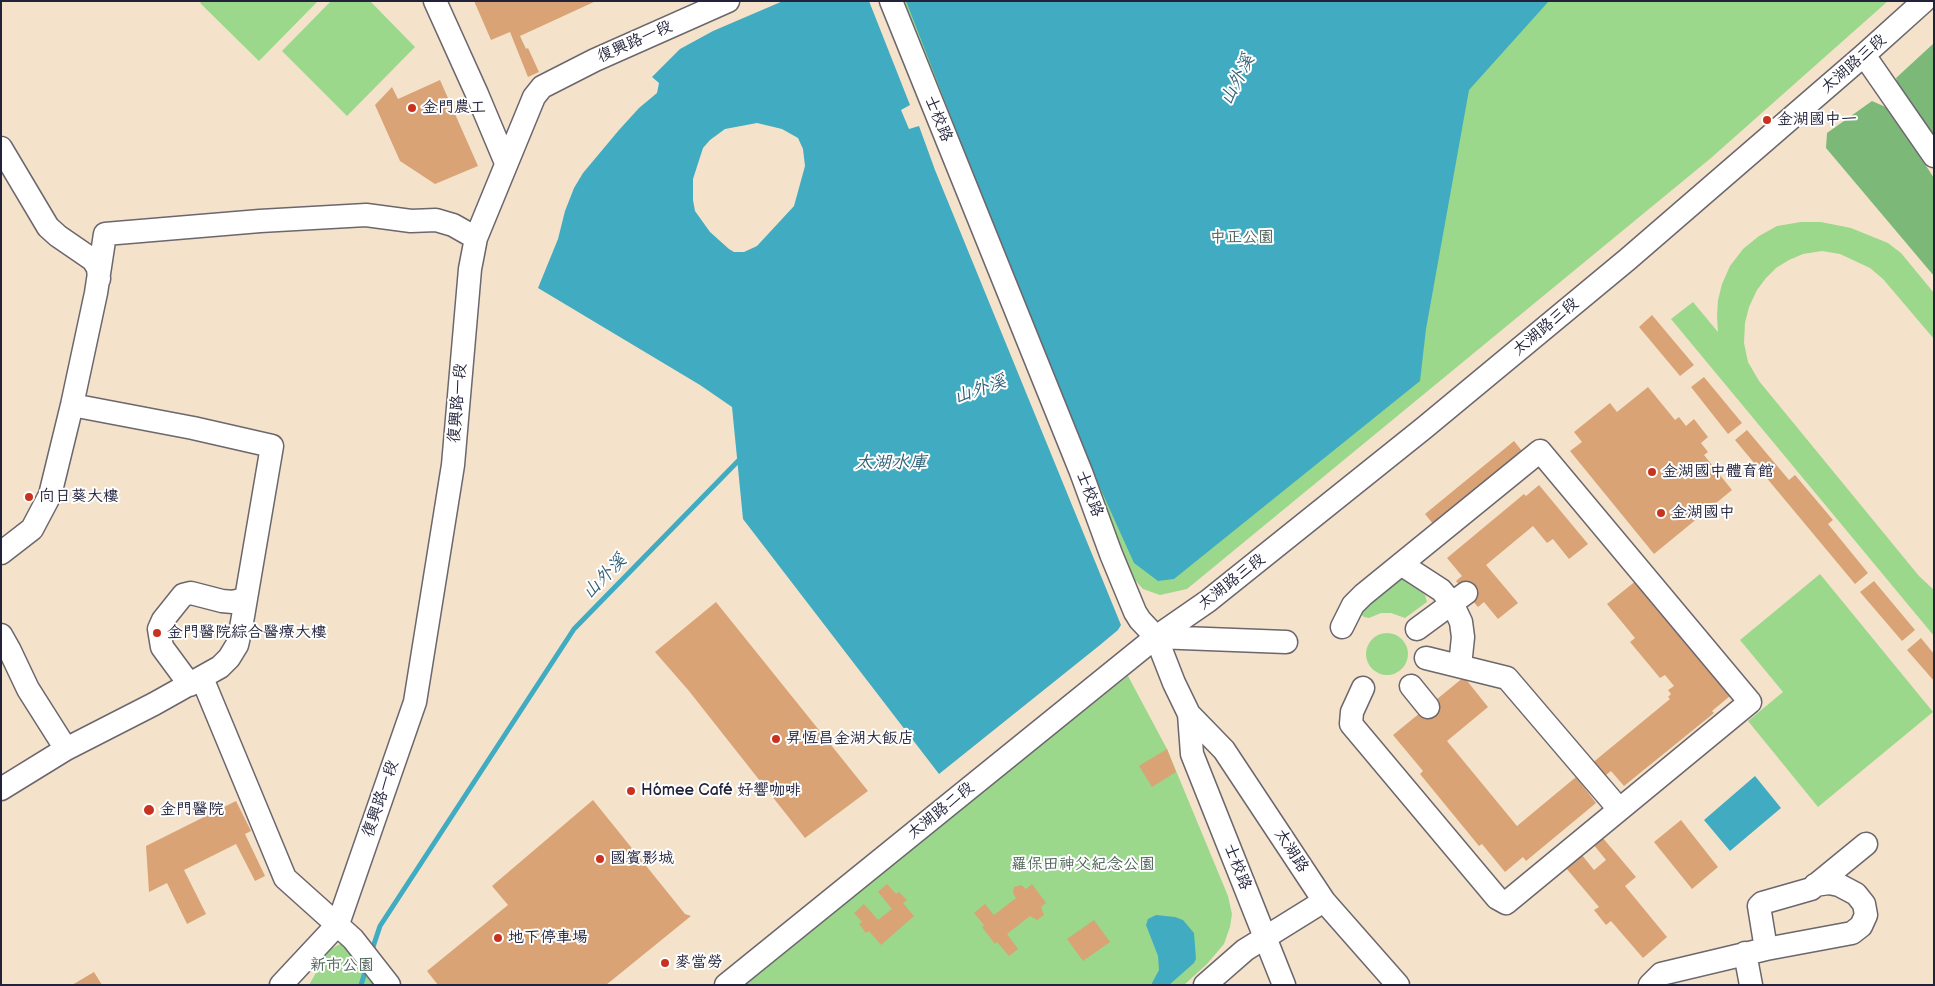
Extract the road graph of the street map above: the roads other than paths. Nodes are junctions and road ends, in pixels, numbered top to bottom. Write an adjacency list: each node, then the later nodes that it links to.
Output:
1 (434, 1): 8 (street)
2 (728, 1): 8 (street, 復興路一段)
3 (891, 1): 21 (street, 士校路)
4 (1924, 1): 5 (street, 太湖路三段)
5 (1864, 56): 7 (street); 21 (street, 太湖路三段)
6 (1, 148): 10 (street)
7 (1934, 156)
8 (506, 163): 11 (street, 復興路一段)
9 (105, 234): 10 (street); 11 (street); 12 (street)
10 (58, 236): 12 (street)
11 (476, 238): 36 (street, 復興路一段)
12 (98, 279): 13 (street)
13 (72, 405): 14 (street); 17 (street)
14 (1, 553)
15 (1401, 564): 16 (street); 18 (street); 32 (street)
16 (1459, 598): 19 (street); 24 (street)
17 (246, 599): 25 (street); 25 (street)
18 (1342, 627)
19 (1417, 629)
20 (1, 635): 30 (street)
21 (1156, 637): 22 (street); 29 (street, 士校路); 41 (street, 太湖路二段)
22 (1286, 642)
23 (1426, 658): 24 (street)
24 (1460, 666): 32 (street)
25 (196, 681): 30 (street); 36 (street)
26 (1411, 686): 28 (street)
27 (1363, 688): 32 (street)
28 (1428, 707)
29 (1189, 714): 35 (street, 太湖路); 37 (street, 士校路)
30 (66, 749): 31 (street)
31 (1, 790)
32 (1620, 809)
33 (1866, 844): 34 (street)
34 (1815, 885): 38 (street); 38 (street)
35 (1324, 901): 37 (street); 45 (street, 太湖路)
36 (345, 931): 39 (street); 42 (street)
37 (1265, 938): 43 (street); 44 (street, 士校路)
38 (1755, 951): 40 (street); 46 (street)
39 (387, 983)
40 (1654, 983)
41 (728, 984)
42 (281, 985)
43 (1205, 985)
44 (1284, 985)
45 (1398, 985)
46 (1751, 985)

